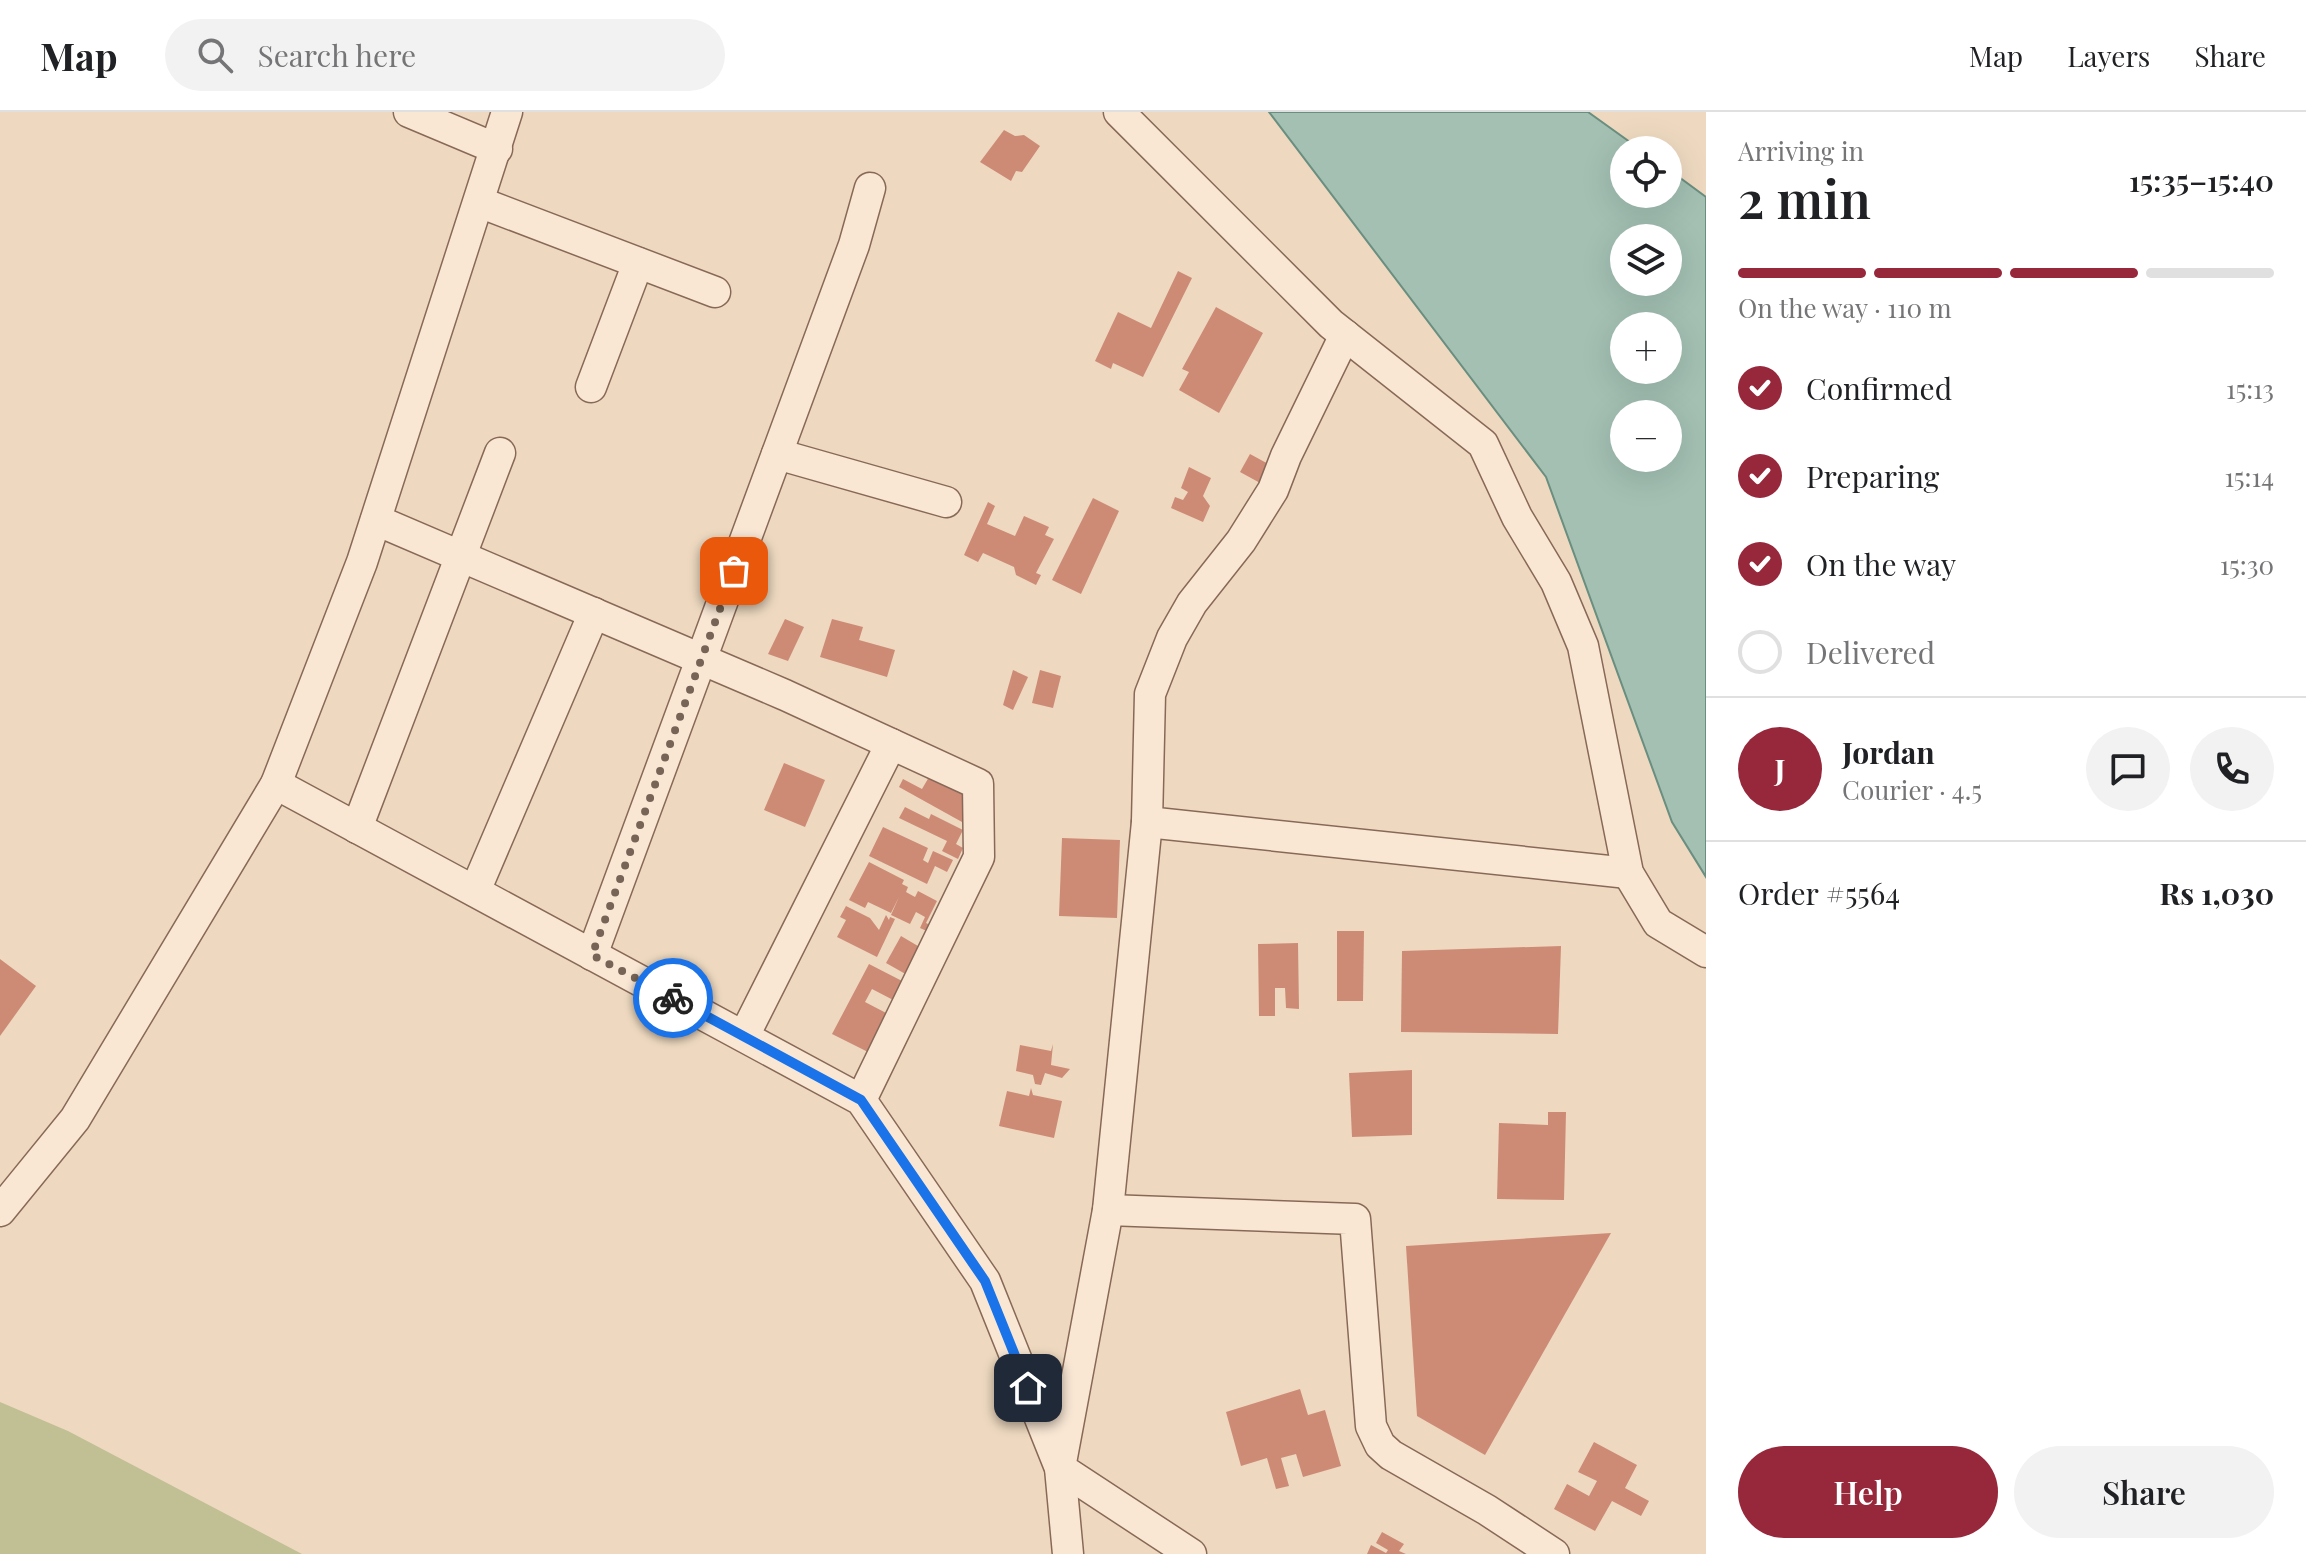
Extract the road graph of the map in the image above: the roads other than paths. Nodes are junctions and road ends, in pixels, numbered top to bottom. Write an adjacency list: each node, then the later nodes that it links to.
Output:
1 (409, 112): 4 (street)
2 (507, 112): 4 (street)
3 (1119, 112): 9 (street)
4 (497, 149): 6 (street)
5 (870, 188): 12 (street)
6 (479, 202): 7 (street); 14 (street)
7 (638, 263): 8 (street); 10 (street)
8 (715, 292)
9 (1345, 335): 20 (street); 22 (street)
10 (591, 387)
11 (500, 453): 15 (street)
12 (777, 454): 13 (street); 17 (street)
13 (946, 502)
14 (376, 520): 15 (street); 19 (street)
15 (461, 556): 16 (street); 21 (street)
16 (594, 613): 17 (street); 23 (street)
17 (701, 659): 18 (street); 25 (street)
18 (891, 744): 26 (street); 27 (street)
19 (276, 784): 21 (street); 29 (street)
20 (1147, 822): 22 (street); 28 (street)
21 (357, 828): 23 (street)
22 (1628, 873): 24 (street)
23 (475, 891): 25 (street)
24 (1706, 952)
25 (592, 955): 26 (street)
26 (744, 1036): 27 (street)
27 (861, 1100): 30 (street)
28 (1108, 1210): 30 (street); 33 (street)
29 (0, 1211)
30 (1060, 1468): 31 (street); 32 (street)
31 (1068, 1554)
32 (1191, 1554)
33 (1554, 1554)

